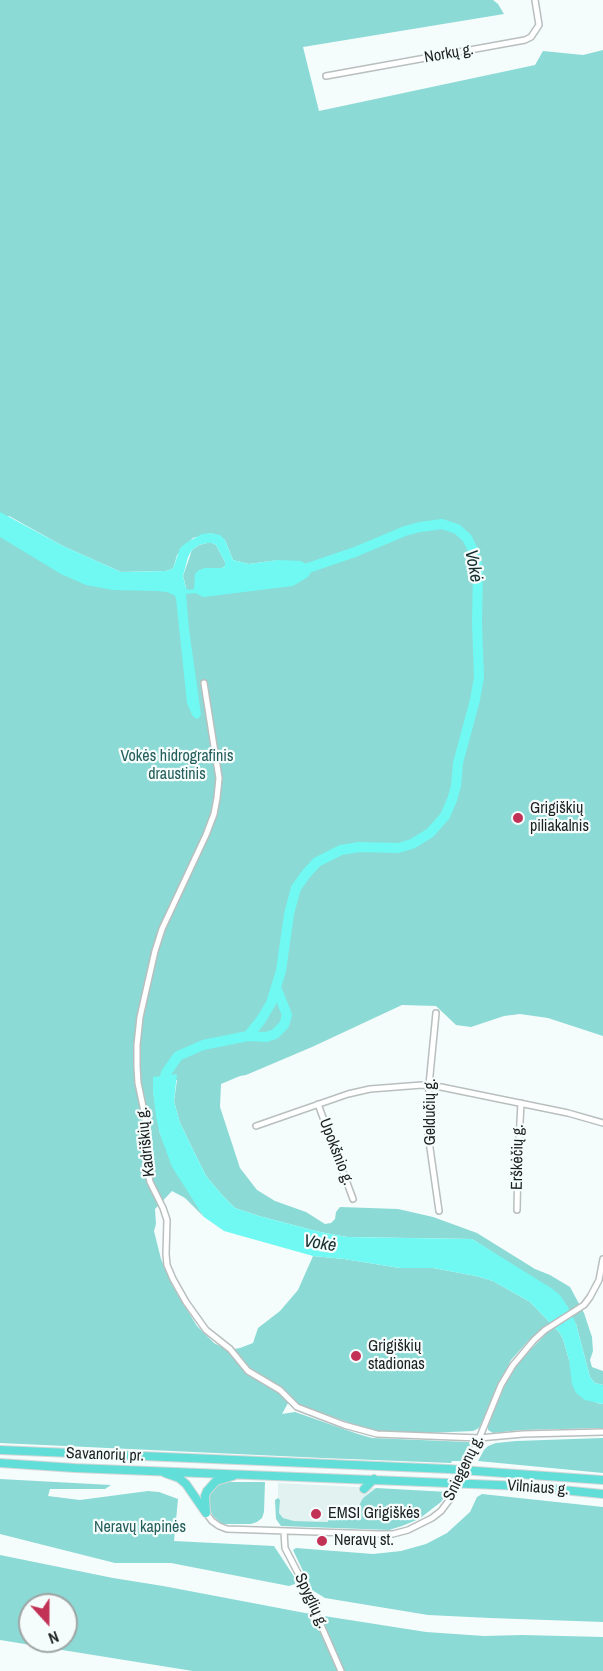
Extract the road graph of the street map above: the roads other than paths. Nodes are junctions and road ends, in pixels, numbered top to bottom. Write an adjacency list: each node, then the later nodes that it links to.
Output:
1 (535, 0): 2 (street, Norkų g.)
2 (326, 76)
3 (204, 683): 15 (street, Kadriškių g.)
4 (436, 1013): 5 (street, Geldučių g.)
5 (429, 1085): 6 (street); 7 (street); 12 (street, Geldučių g.)
6 (521, 1103): 8 (street); 11 (street, Erškėčių g.)
7 (318, 1104): 9 (street); 10 (street, Upokšnio g.)
8 (603, 1123)
9 (256, 1126)
10 (353, 1199)
11 (517, 1210)
12 (439, 1211)
13 (603, 1258): 15 (street, Sniegenų g.)
14 (603, 1432): 15 (street, Kadriškių g.)
15 (479, 1438): 26 (street, Sniegenų g.)
16 (0, 1450): 18 (highway, Savanorių pr.)
17 (0, 1463): 19 (highway)
18 (449, 1469): 22 (highway, Vilniaus g., bridge)
19 (157, 1471): 20 (highway); 25 (highway)
20 (248, 1474): 21 (highway, Vilniaus g.); 25 (highway)
21 (374, 1479): 23 (highway); 24 (highway, Vilniaus g., bridge)
22 (603, 1480)
23 (364, 1489)
24 (603, 1494)
25 (206, 1513): 26 (street, Sniegenų g.)
26 (284, 1531): 27 (street, Spyglių g.)
27 (341, 1671)

